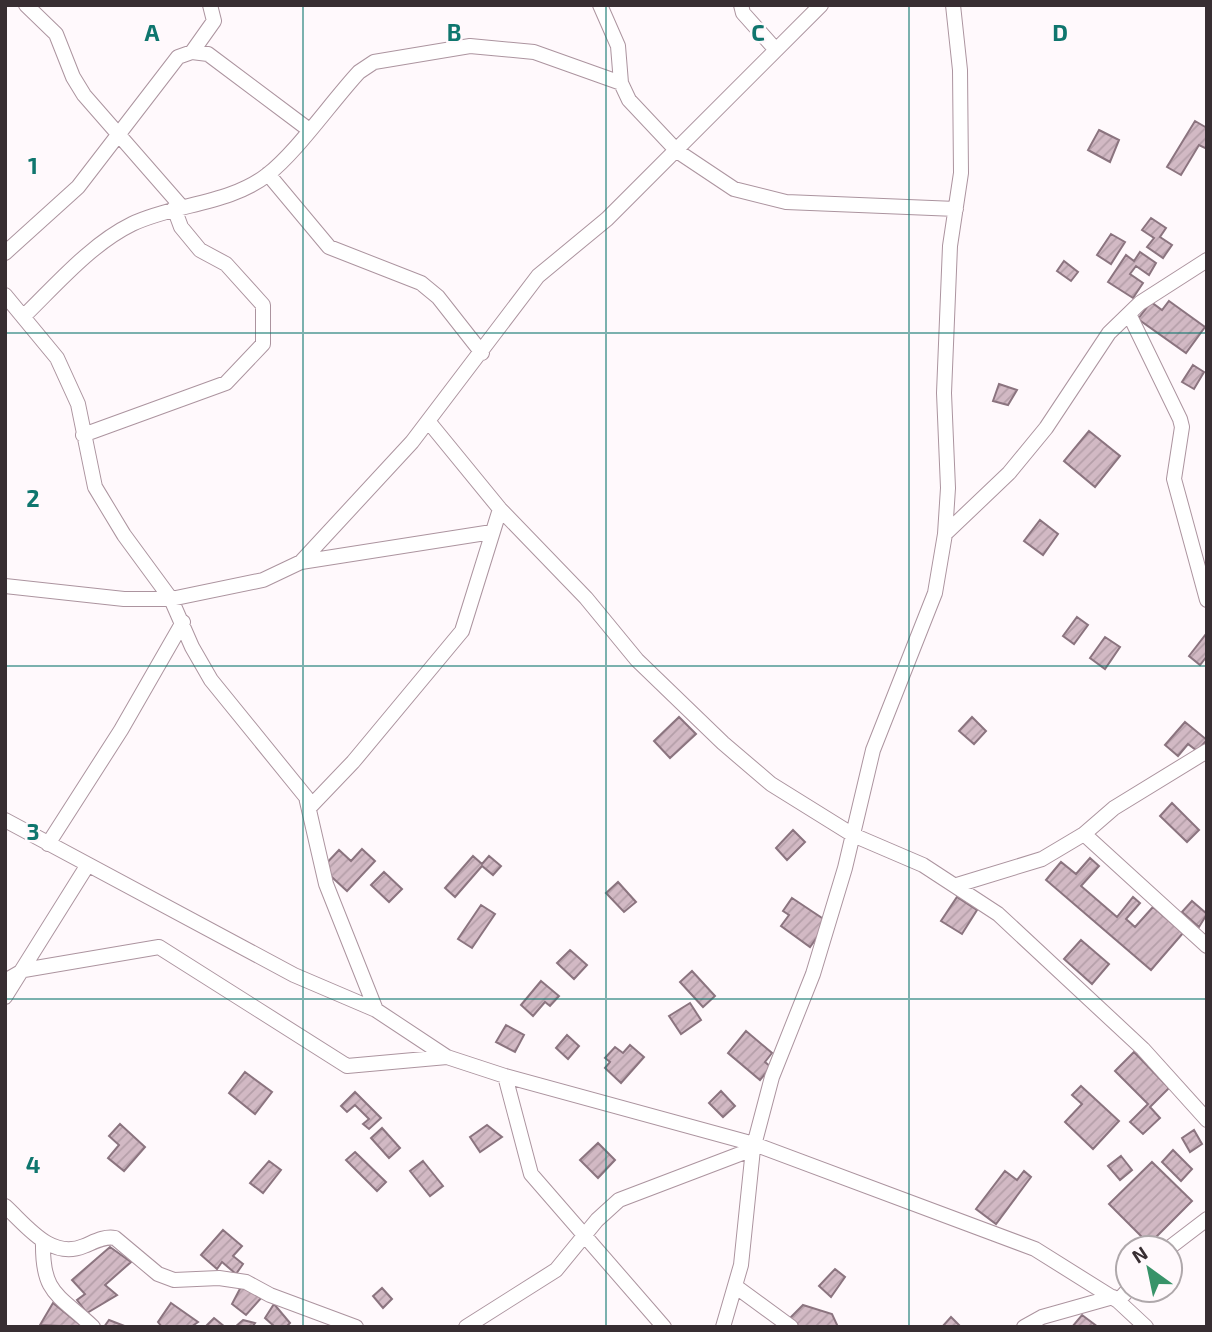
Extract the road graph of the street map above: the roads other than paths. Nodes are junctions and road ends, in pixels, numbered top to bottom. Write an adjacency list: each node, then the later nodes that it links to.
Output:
1 (26, 5): 11 (street)
2 (210, 5): 8 (street)
3 (600, 5): 9 (street)
4 (741, 5): 7 (street)
5 (821, 5): 7 (street)
6 (953, 5): 15 (street)
7 (776, 50): 12 (street)
8 (192, 52): 10 (street); 11 (street)
9 (621, 83): 10 (street); 12 (street)
10 (308, 130): 13 (street)
11 (117, 137): 14 (street); 16 (street)
12 (677, 151): 15 (street); 21 (street)
13 (268, 174): 14 (street); 21 (street)
14 (177, 207): 20 (street); 23 (street)
15 (956, 209): 26 (street)
16 (5, 253)
17 (1207, 260): 19 (street)
18 (5, 295): 20 (street)
19 (1129, 314): 26 (street); 30 (street)
20 (23, 317): 23 (street)
21 (482, 353): 22 (street)
22 (428, 421): 24 (street); 27 (street)
23 (83, 435): 29 (street)
24 (500, 509): 25 (street); 36 (street)
25 (492, 532): 27 (street); 33 (street)
26 (945, 534): 36 (street)
27 (301, 562): 29 (street)
28 (5, 586): 29 (street)
29 (171, 599): 31 (street)
30 (1207, 600)
31 (183, 622): 33 (street); 37 (street)
32 (1207, 751): 35 (street)
33 (309, 808): 44 (street)
34 (5, 820): 37 (street)
35 (1084, 834): 39 (street); 40 (street)
36 (853, 835): 39 (street); 48 (street)
37 (48, 844): 38 (street)
38 (87, 866): 41 (street); 44 (street)
39 (957, 885): 47 (street)
40 (1207, 946)
41 (24, 970): 42 (street); 43 (street); 45 (street)
42 (5, 981)
43 (5, 997)
44 (376, 1010): 45 (street)
45 (447, 1057): 46 (street)
46 (505, 1076): 48 (street); 51 (street)
47 (1207, 1120)
48 (754, 1146): 51 (street); 54 (street); 55 (street)
49 (5, 1206): 53 (street)
50 (1207, 1219): 52 (street)
51 (585, 1235): 60 (street); 61 (street)
52 (1184, 1237)
53 (43, 1242): 58 (street); 59 (street)
54 (734, 1286): 62 (street); 63 (street)
55 (1114, 1293)
56 (1114, 1298): 64 (street)
57 (1127, 1304): 65 (street)
58 (93, 1327)
59 (356, 1327)
60 (466, 1327)
61 (664, 1327)
62 (723, 1327)
63 (792, 1327)
64 (1024, 1327)
65 (1146, 1327)

